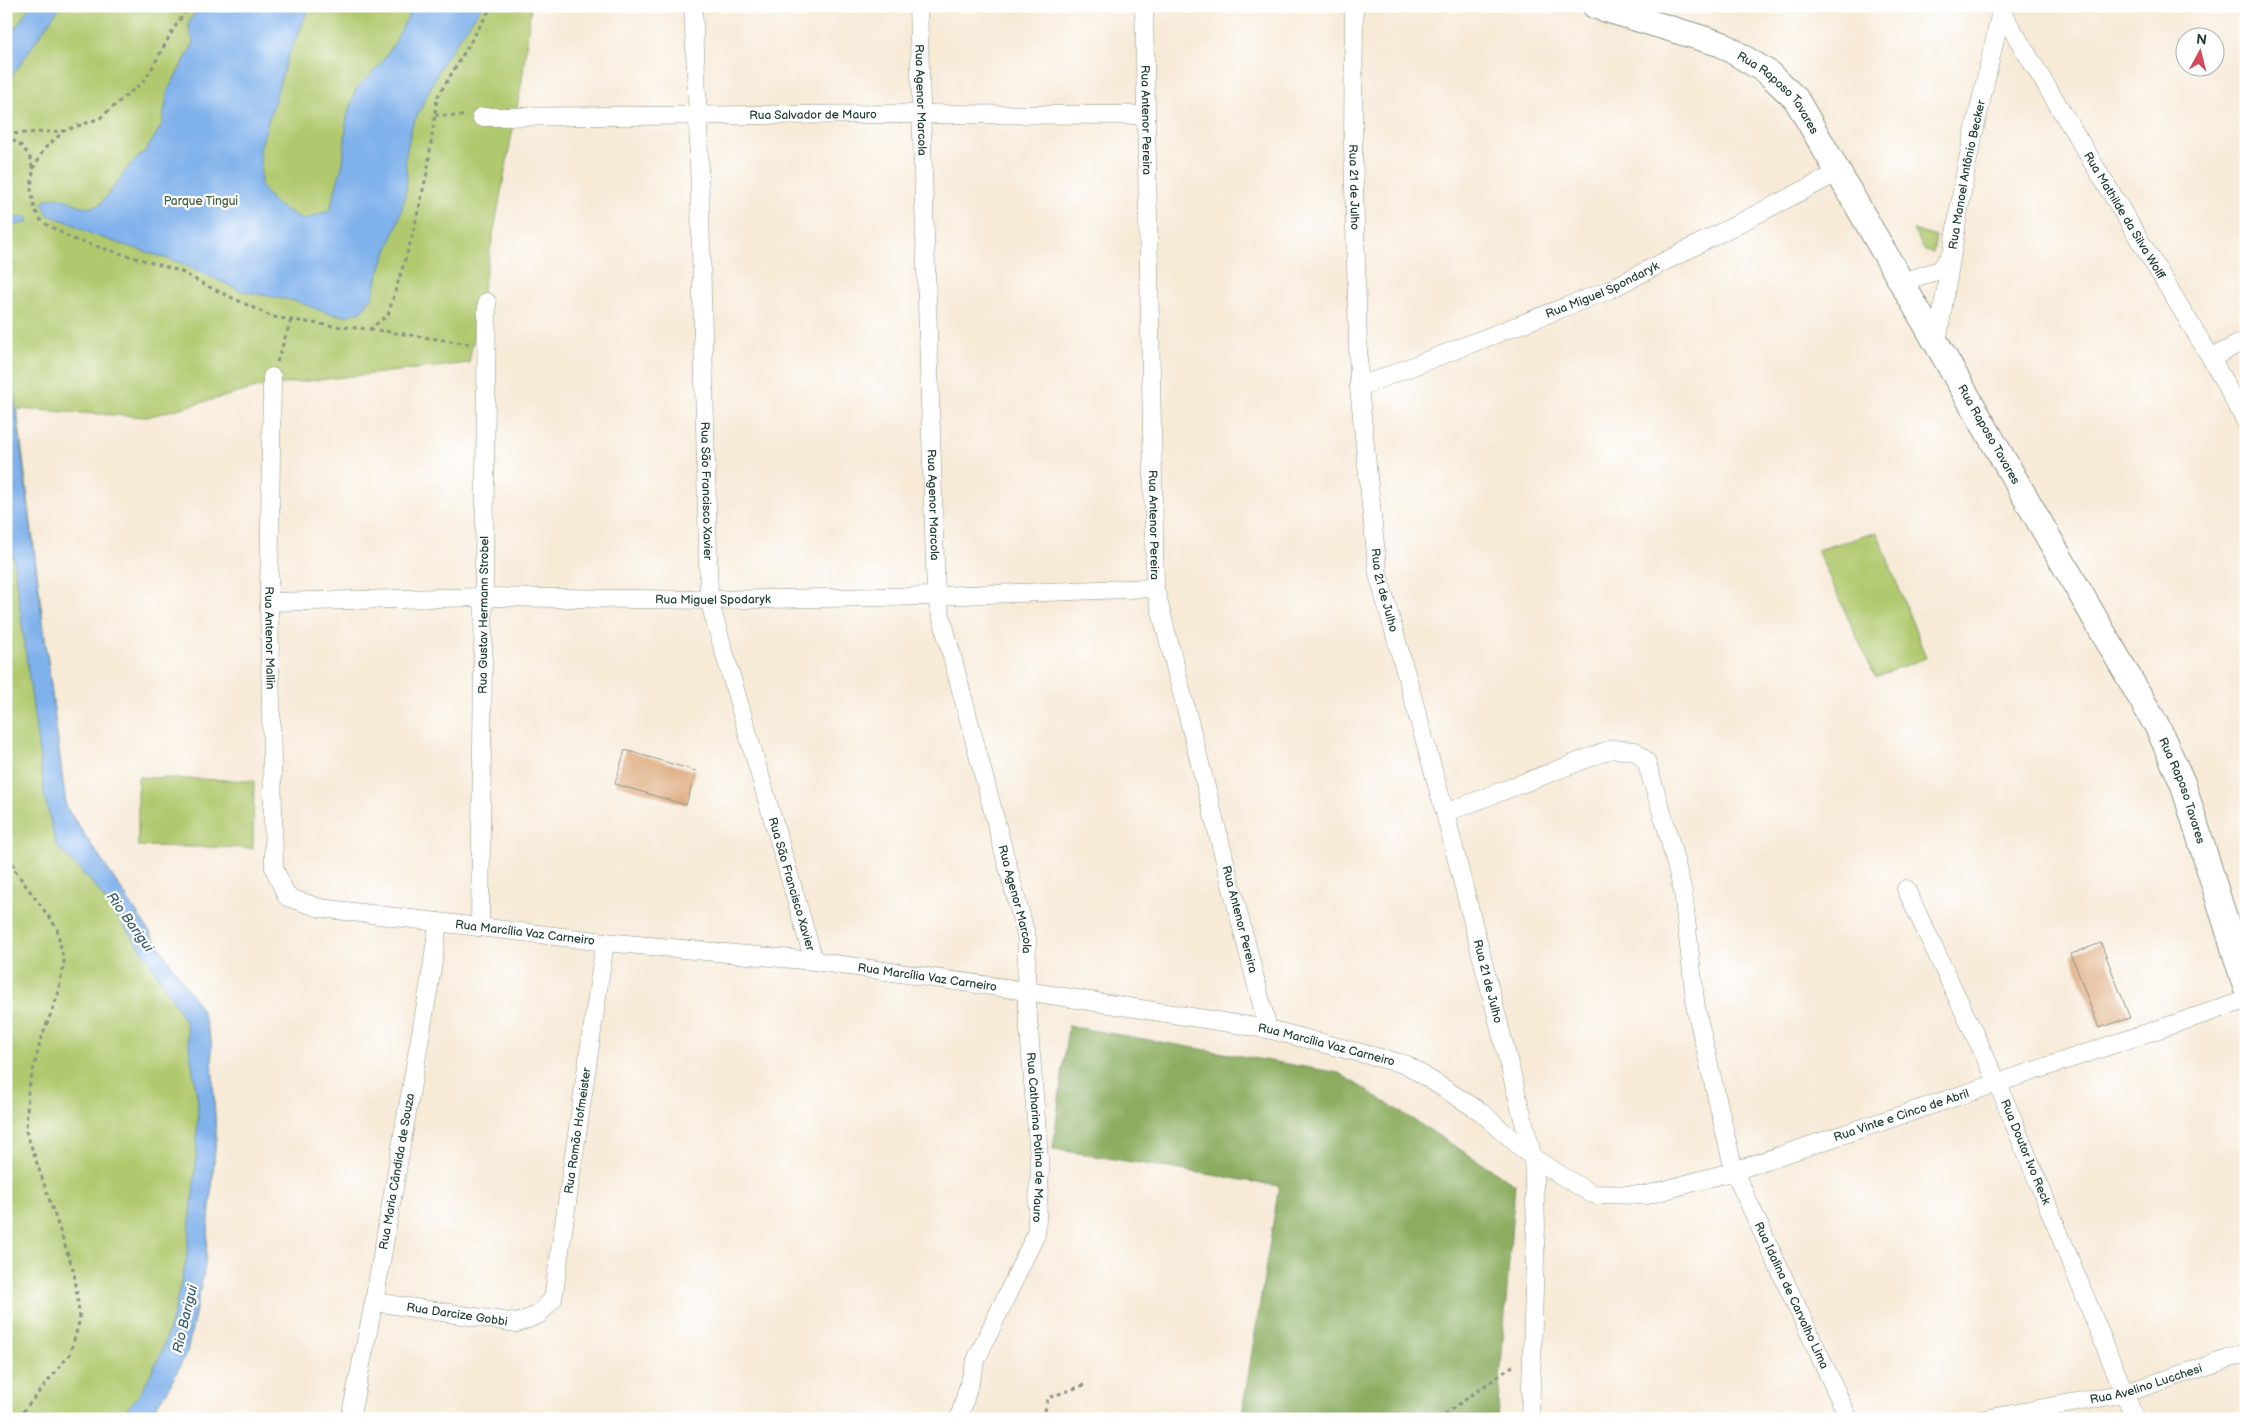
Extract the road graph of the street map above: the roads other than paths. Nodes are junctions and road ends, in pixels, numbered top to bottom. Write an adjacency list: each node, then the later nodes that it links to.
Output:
1 (693, 6): 10 (street, Rua São Francisco Xavier)
2 (918, 6): 7 (street, Rua Agenor Marcola)
3 (1144, 6): 8 (street, Rua Antenor Pereira)
4 (1354, 6): 19 (street, Rua 21 de Julho)
5 (1595, 6): 11 (main road, Rua Raposo Tavares)
6 (2002, 9): 12 (street, Rua Manoel Antônio Becker); 17 (street, Rua Mathilde da Silva Wolff)
7 (920, 114): 8 (street, Rua Salvador de Mauro); 10 (street, Rua Salvador de Mauro); 22 (street, Rua Agenor Marcola)
8 (1144, 115): 21 (street, Rua Antenor Pereira)
9 (482, 117): 10 (street, Rua Salvador de Mauro)
10 (698, 117): 24 (street, Rua São Francisco Xavier)
11 (1837, 173): 13 (main road, Rua Raposo Tavares); 19 (street, Rua Miguel Spondaryk)
12 (1951, 253): 13 (street); 16 (street, Rua Manoel Antônio Becker)
13 (1901, 282): 16 (main road, Rua Raposo Tavares)
14 (487, 302): 23 (street, Rua Gustav Hermann Strobel)
15 (2246, 340): 17 (street)
16 (1937, 343): 33 (main road, Rua Raposo Tavares)
17 (2211, 358): 20 (street, Rua Mathilde da Silva Wolff)
18 (272, 378): 25 (street, Rua Antenor Mallin)
19 (1358, 387): 26 (street, Rua 21 de Julho)
20 (2246, 422)
21 (1155, 588): 22 (street, Rua Miguel Spodaryk); 36 (street, Rua Antenor Pereira)
22 (936, 596): 24 (street, Rua Miguel Spodaryk); 34 (street, Rua Agenor Marcola)
23 (484, 597): 24 (street, Rua Miguel Spodaryk); 25 (street, Rua Miguel Spodaryk); 30 (street, Rua Gustav Hermann Strobel)
24 (709, 600): 32 (street, Rua São Francisco Xavier)
25 (269, 602): 28 (street, Rua Antenor Mallin)
26 (1445, 813): 38 (street, Rua 21 de Julho); 39 (street, Rua Idalina de Carvalho Lima)
27 (1906, 889): 37 (street, Rua Doutor Ivo Reck)
28 (287, 896): 29 (street, Rua Marcília Vaz Carneiro)
29 (438, 922): 30 (street, Rua Marcília Vaz Carneiro); 41 (street, Rua Maria Cândida de Souza)
30 (480, 927): 31 (street, Rua Marcília Vaz Carneiro)
31 (606, 942): 32 (street, Rua Marcília Vaz Carneiro); 42 (street, Rua Romão Hofmeister)
32 (814, 961): 34 (street, Rua Marcília Vaz Carneiro)
33 (2246, 988)
34 (1026, 990): 36 (street, Rua Marcília Vaz Carneiro); 46 (street, Rua Catharina Potina de Mauro)
35 (2246, 1000): 37 (street, Rua Vinte e Cinco de Abril)
36 (1268, 1028): 38 (street, Rua Marcília Vaz Carneiro)
37 (1998, 1084): 39 (street, Rua Vinte e Cinco de Abril); 44 (street, Rua Doutor Ivo Reck)
38 (1533, 1158): 40 (street, Rua Marcília Vaz Carneiro); 47 (street)
39 (1734, 1171): 40 (street, Rua Vinte e Cinco de Abril); 48 (street, Rua Idalina de Carvalho Lima)
40 (1555, 1173)
41 (374, 1302): 42 (street, Rua Darcize Gobbi); 45 (street, Rua Maria Cândida de Souza)
42 (538, 1315)
43 (2246, 1353): 44 (street, Rua Avelino Lucchesi)
44 (2125, 1393): 49 (street, Rua Avelino Lucchesi); 50 (street, Rua Doutor Ivo Reck)
45 (350, 1419)
46 (959, 1419)
47 (1530, 1419)
48 (1849, 1419)
49 (1986, 1419)
50 (2135, 1419)

